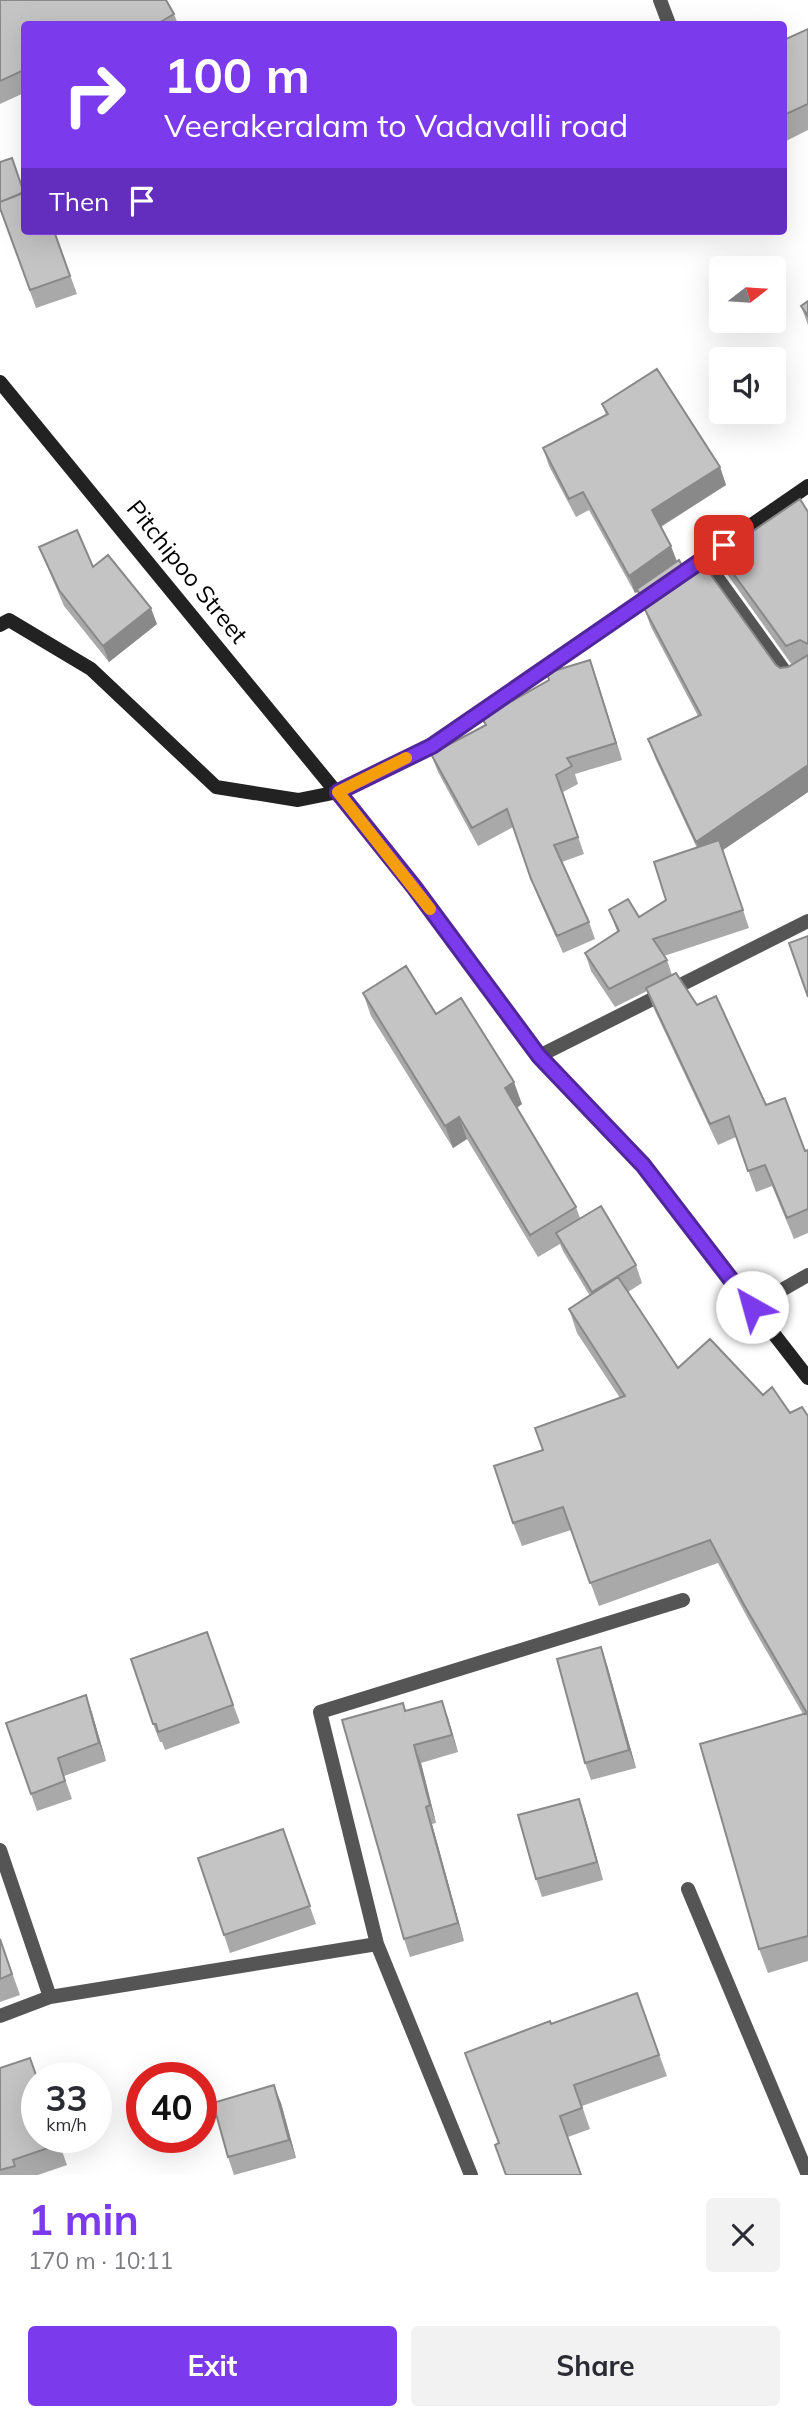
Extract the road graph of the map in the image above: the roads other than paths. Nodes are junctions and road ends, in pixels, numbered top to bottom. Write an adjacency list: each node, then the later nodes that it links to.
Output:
1 (660, 0): 2 (street)
2 (668, 21)
3 (0, 382): 8 (street, Pitchipoo Street)
4 (808, 486): 5 (street)
5 (703, 558): 7 (street); 8 (street)
6 (0, 625): 8 (street)
7 (808, 670)
8 (338, 792): 10 (street, Pitchipoo Street)
9 (808, 921): 10 (street)
10 (539, 1056): 12 (street, Pitchipoo Street)
11 (808, 1275): 12 (street)
12 (752, 1307): 13 (street, Pitchipoo Street)
13 (808, 1378)
14 (683, 1600): 17 (street)
15 (0, 1850): 18 (street)
16 (688, 1889): 21 (street)
17 (377, 1944): 18 (street); 20 (street)
18 (50, 1997): 19 (street)
19 (0, 2016)
20 (471, 2175)
21 (808, 2175)

